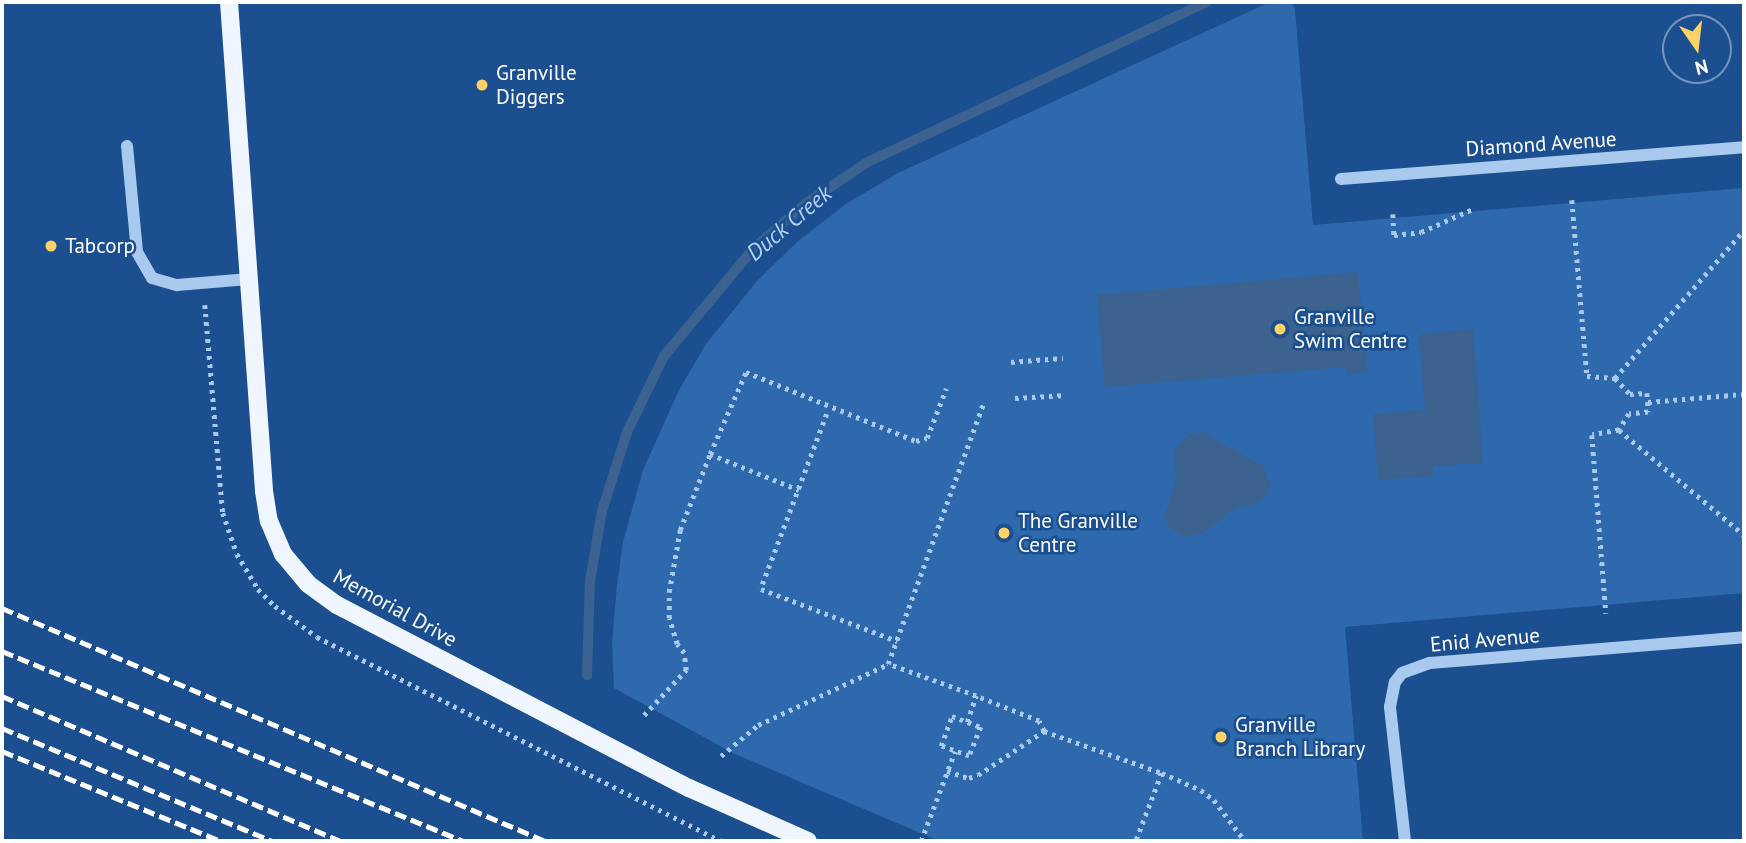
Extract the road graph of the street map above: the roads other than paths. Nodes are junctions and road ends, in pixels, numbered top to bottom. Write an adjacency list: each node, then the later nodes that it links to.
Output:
1 (229, 2): 5 (main road, Memorial Drive)
2 (127, 146): 5 (street)
3 (1744, 147): 4 (street, Diamond Avenue)
4 (1341, 179)
5 (249, 279): 7 (main road, Memorial Drive)
6 (1744, 637): 8 (street, Enid Avenue)
7 (808, 841)
8 (1405, 841)

